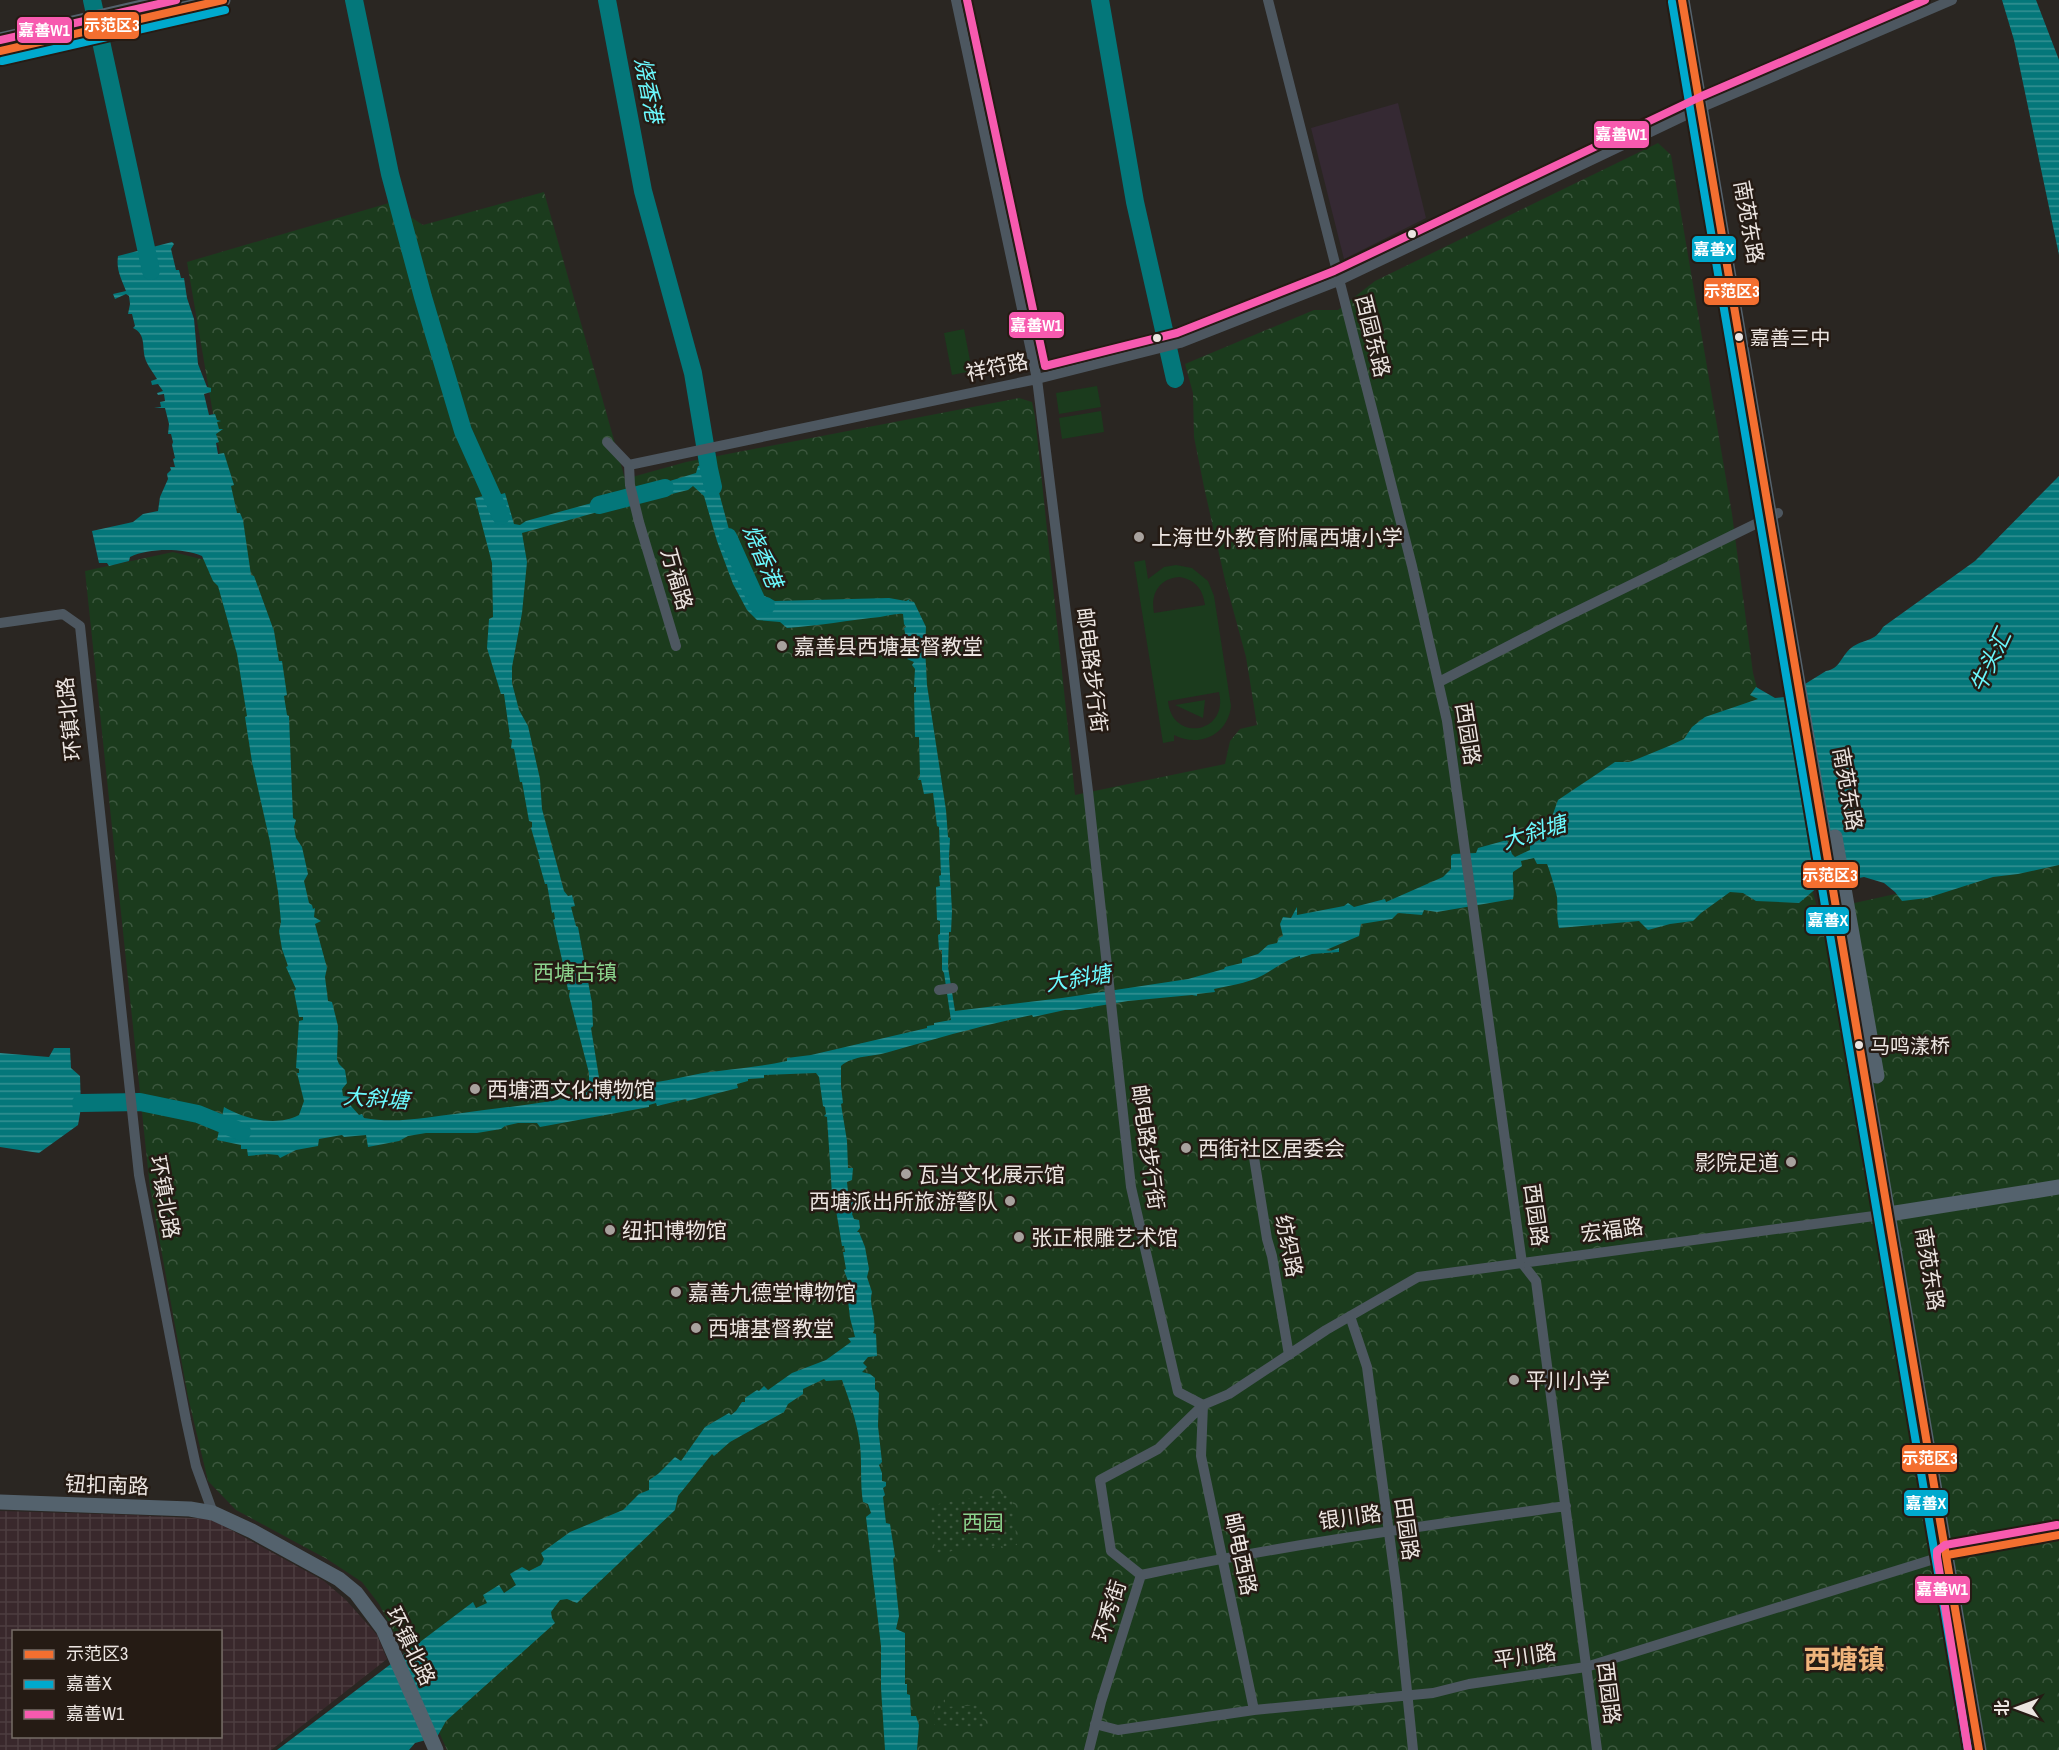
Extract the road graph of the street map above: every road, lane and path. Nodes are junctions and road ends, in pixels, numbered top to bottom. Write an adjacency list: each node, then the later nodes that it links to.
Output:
1 (172, 0): 8 (main road)
2 (223, 0): 8 (main road)
3 (956, 0): 14 (street, 邮电路步行街)
4 (1268, 0): 13 (street, 西园东路)
5 (1682, 0): 12 (main road)
6 (1690, 0): 12 (main road)
7 (1952, 0): 12 (street, 祥符路)
8 (134, 14): 9 (main road)
9 (61, 31): 10 (main road); 11 (main road)
10 (0, 40)
11 (0, 51)
12 (1704, 106): 13 (street, 祥符路); 17 (main road, 南苑东路)
13 (1338, 280): 14 (street, 祥符路); 20 (street, 西园东路)
14 (1037, 379): 16 (street, 祥符路); 29 (street, 邮电路步行街)
15 (607, 442): 16 (street)
16 (629, 465): 19 (street, 万福路)
17 (1774, 514): 20 (street); 25 (main road, 南苑东路)
18 (0, 623): 32 (street, 环镇北路)
19 (676, 646)
20 (1439, 682): 26 (street, 西园路)
21 (953, 988): 22 (street)
22 (939, 990)
23 (1252, 1145): 28 (street, 纺织路)
24 (2059, 1187): 25 (main road, 宏福路)
25 (1894, 1213): 26 (street, 宏福路); 35 (main road, 南苑东路)
26 (1522, 1263): 27 (street, 宏福路); 31 (street, 西园路)
27 (1350, 1316): 28 (street, 宏福路); 33 (street, 田园路)
28 (1289, 1354): 29 (street, 宏福路)
29 (1203, 1405): 36 (street, 邮电西路); 37 (street, 环秀街)
30 (0, 1502): 32 (main road, 钮扣南路)
31 (1566, 1506): 33 (street, 银川路); 38 (street, 西园路)
32 (213, 1513): 42 (main road, 环镇北路)
33 (1388, 1531): 36 (street, 银川路); 39 (street, 田园路)
34 (2059, 1534): 35 (street, 平川路)
35 (1951, 1554): 38 (street, 平川路); 46 (main road); 47 (main road)
36 (1222, 1558): 37 (street, 银川路); 40 (street, 邮电西路)
37 (1141, 1575): 41 (street, 环秀街)
38 (1586, 1667): 39 (street, 平川路); 45 (street, 西园路)
39 (1407, 1695): 40 (street, 平川路); 44 (street, 田园路)
40 (1254, 1710): 41 (street, 平川路)
41 (1095, 1724): 43 (street, 环秀街)
42 (436, 1750)
43 (1089, 1750)
44 (1413, 1750)
45 (1597, 1750)
46 (1980, 1750)
47 (1987, 1750)

